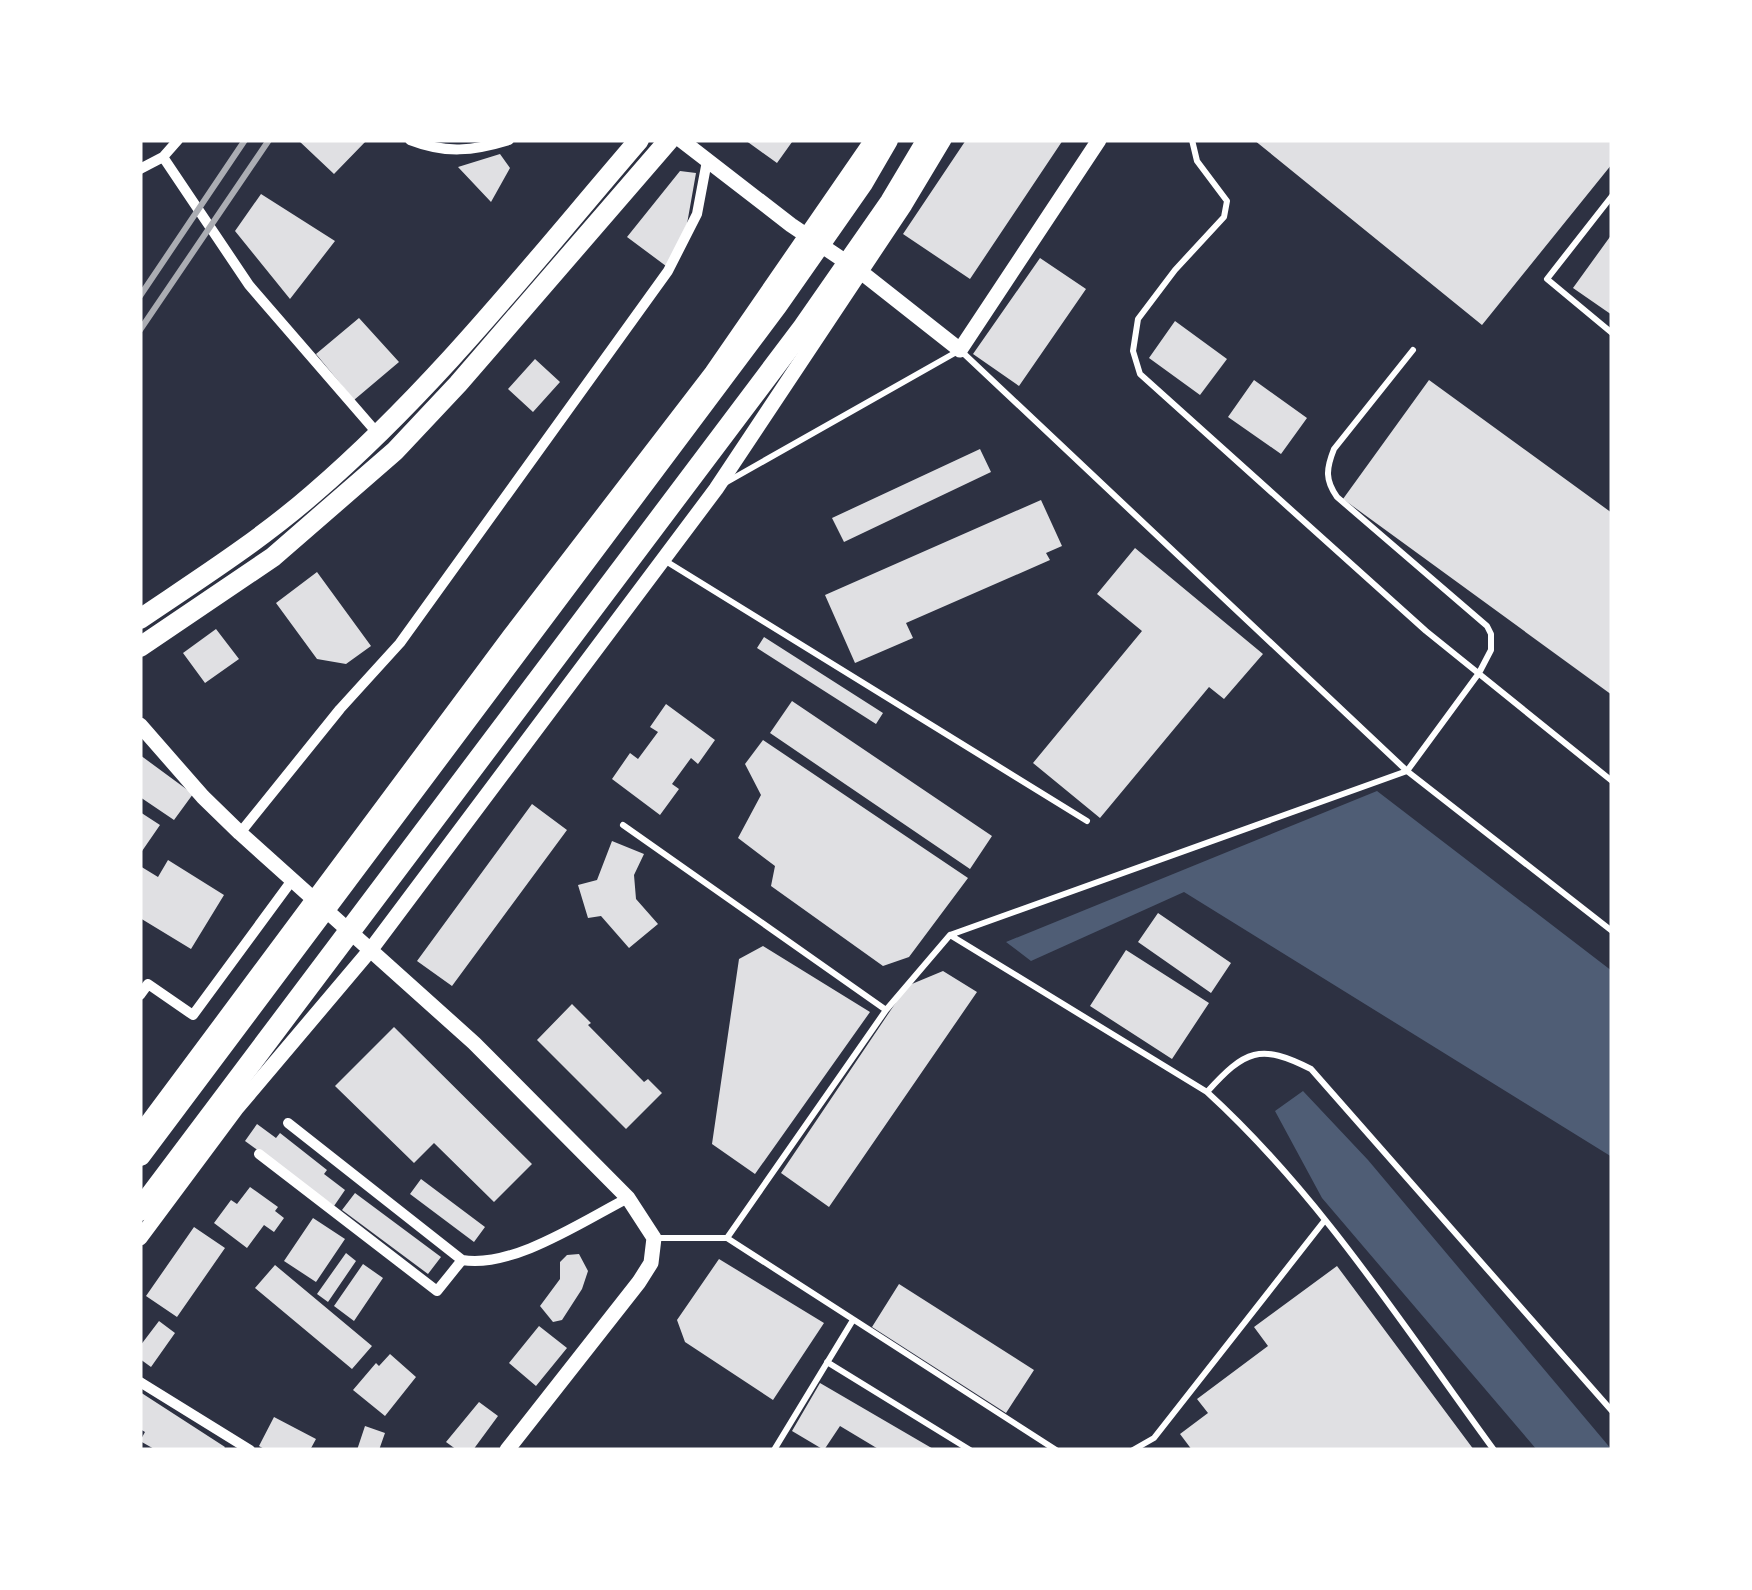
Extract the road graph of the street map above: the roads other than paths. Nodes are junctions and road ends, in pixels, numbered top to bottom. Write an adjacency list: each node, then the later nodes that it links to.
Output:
1 (178, 140): 13 (street)
2 (410, 140): 3 (street)
3 (509, 140)
4 (638, 140): 22 (main road)
5 (669, 140): 26 (main road)
6 (681, 140): 14 (street)
7 (872, 140): 17 (street)
8 (887, 140): 45 (highway)
9 (928, 140): 47 (highway)
10 (944, 140): 18 (street)
11 (1099, 140): 20 (street)
12 (1192, 140): 27 (lane)
13 (163, 157): 15 (street); 22 (street)
14 (707, 162): 17 (street); 33 (street)
15 (140, 169)
16 (1612, 196): 19 (lane)
17 (808, 236): 18 (street); 35 (street)
18 (861, 272): 20 (street); 23 (street)
19 (1612, 333)
20 (960, 350): 23 (lane); 29 (lane)
21 (1413, 350): 27 (lane)
22 (379, 434): 25 (main road)
23 (716, 489): 24 (street)
24 (663, 560): 31 (lane); 38 (street)
25 (140, 619)
26 (140, 647)
27 (1480, 673): 29 (lane); 30 (lane)
28 (140, 725): 33 (street)
29 (1407, 771): 36 (lane); 37 (lane)
30 (1612, 781)
31 (1087, 821)
32 (623, 826): 40 (lane)
33 (240, 832): 34 (street)
34 (293, 879): 35 (street); 39 (street)
35 (316, 898): 38 (street); 43 (street)
36 (1612, 931)
37 (950, 935): 40 (lane); 41 (lane)
38 (372, 948): 46 (street); 49 (street)
39 (140, 996)
40 (886, 1010): 51 (lane)
41 (1208, 1092): 48 (lane); 56 (lane)
42 (288, 1123): 52 (street)
43 (140, 1132)
44 (259, 1154): 52 (street)
45 (140, 1155)
46 (628, 1198): 50 (street); 52 (street)
47 (140, 1210)
48 (1325, 1220): 62 (lane); 63 (lane)
49 (140, 1238)
50 (654, 1238): 51 (lane); 58 (street)
51 (727, 1238): 53 (lane)
52 (462, 1260)
53 (852, 1320): 54 (lane); 61 (lane)
54 (827, 1362): 59 (lane); 60 (lane)
55 (140, 1382): 57 (street)
56 (1612, 1412)
57 (250, 1450)
58 (507, 1450)
59 (774, 1450)
60 (970, 1450)
61 (1056, 1450)
62 (1133, 1450)
63 (1494, 1450)

